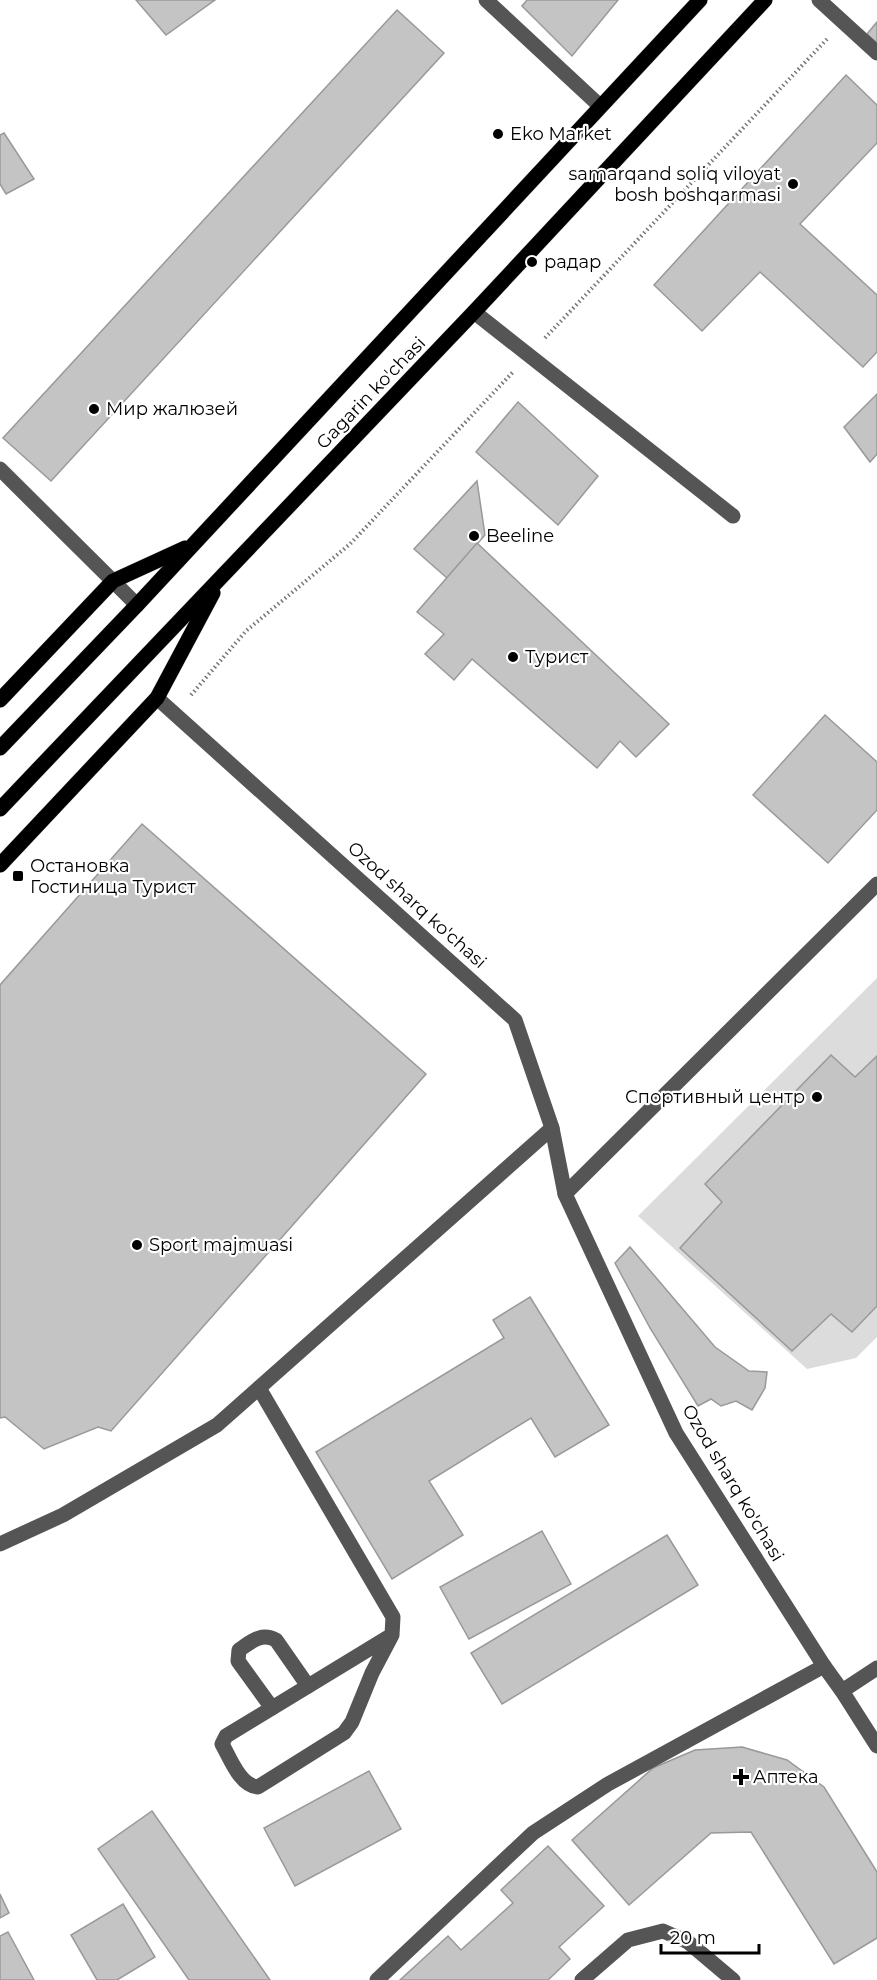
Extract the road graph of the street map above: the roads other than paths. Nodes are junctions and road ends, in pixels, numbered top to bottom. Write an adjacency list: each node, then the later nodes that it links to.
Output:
1 (486, 0): 6 (street)
2 (700, 0): 6 (main road, Gagarin ko'chasi)
3 (765, 0): 7 (main road, Gagarin ko'chasi)
4 (819, 0): 5 (street)
5 (877, 53)
6 (600, 106): 10 (main road, Gagarin ko'chasi)
7 (474, 312): 9 (street); 11 (main road, Gagarin ko'chasi)
8 (0, 469): 12 (street)
9 (733, 516)
10 (193, 544): 12 (main road); 13 (main road, Gagarin ko'chasi)
11 (223, 575): 14 (main road); 17 (main road, Gagarin ko'chasi)
12 (113, 581): 13 (street); 15 (main road)
13 (137, 605): 16 (main road, Gagarin ko'chasi)
14 (157, 698): 18 (main road); 20 (street, Ozod sharq ko'chasi)
15 (0, 700)
16 (0, 748)
17 (0, 809)
18 (0, 864)
19 (877, 884): 21 (street)
20 (552, 1128): 21 (street, Ozod sharq ko'chasi); 22 (street)
21 (565, 1194): 25 (street, Ozod sharq ko'chasi)
22 (259, 1388): 23 (street); 24 (street)
23 (0, 1544)
24 (392, 1635): 27 (street); 29 (street)
25 (824, 1666): 28 (street, Ozod sharq ko'chasi); 31 (street)
26 (877, 1668): 28 (street)
27 (308, 1686): 29 (street); 29 (street)
28 (842, 1691): 30 (street, Ozod sharq ko'chasi)
29 (272, 1708)
30 (877, 1746)
31 (377, 1980)
32 (582, 1980): 33 (street)
33 (733, 1980)

